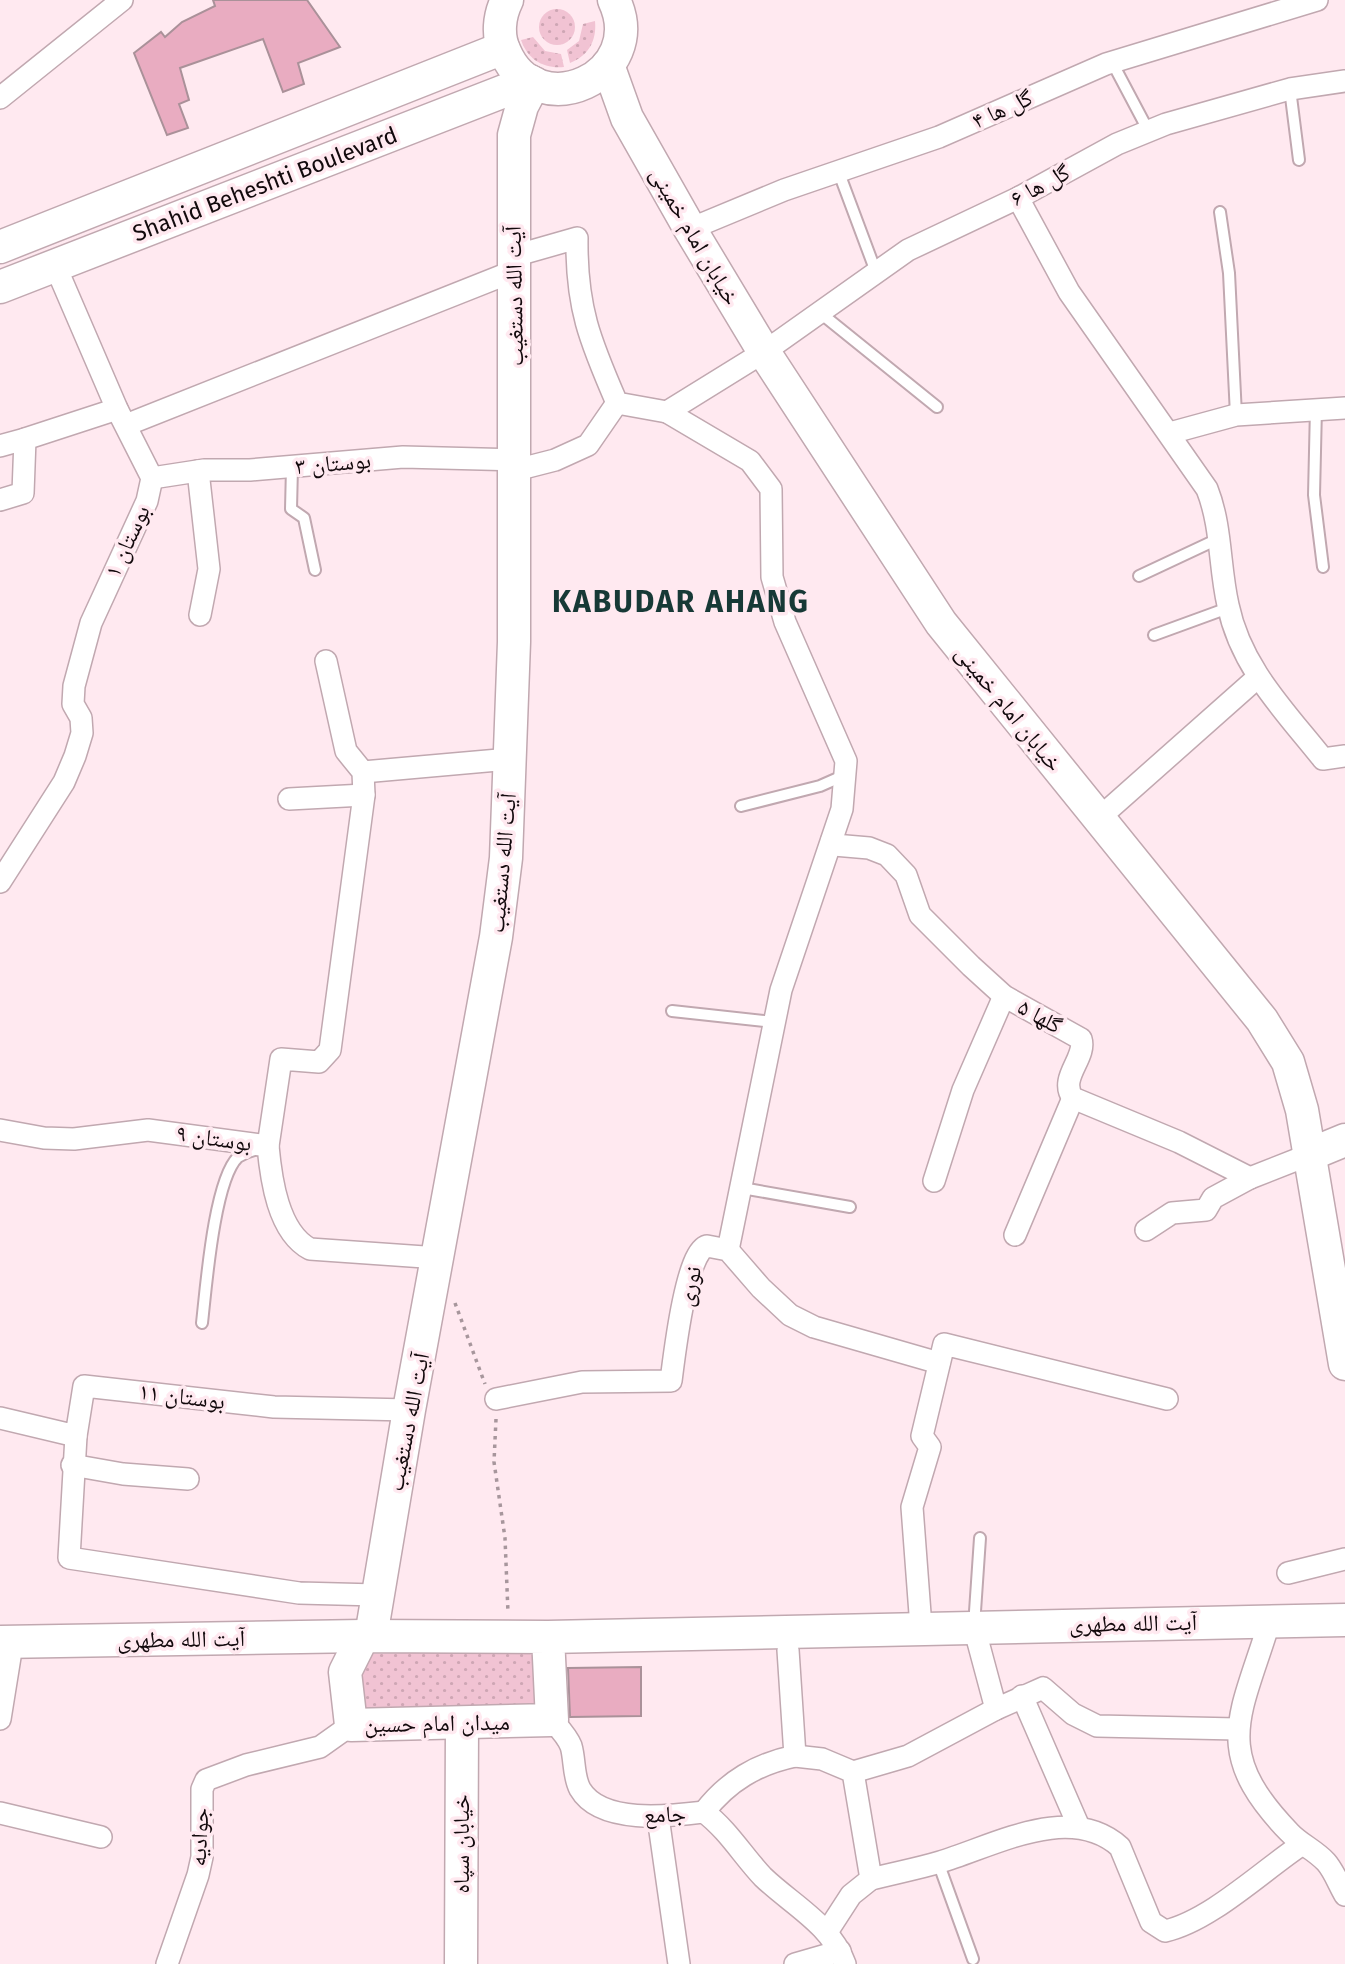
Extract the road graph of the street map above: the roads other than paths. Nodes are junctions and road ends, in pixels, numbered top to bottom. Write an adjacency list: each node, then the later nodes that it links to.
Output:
1 (122, 0): 11 (street)
2 (507, 0): 5 (main road)
3 (614, 0): 7 (main road)
4 (1317, 0): 6 (street, گل ها ۴)
5 (503, 48): 9 (main road); 14 (main road, Shahid Beheshti Boulevard)
6 (1112, 62): 12 (lane); 15 (street, گل ها ۴)
7 (608, 65): 9 (main road); 19 (main road, خیابان امام خمینی)
8 (1345, 81): 10 (street, گل ها ۶)
9 (532, 82): 17 (main road, Shahid Beheshti Boulevard); 21 (main road, آیت الله دستغیب)
10 (1290, 89): 12 (street, گل ها ۶); 13 (lane)
11 (0, 98)
12 (1148, 130): 16 (street, گل ها ۶)
13 (1299, 160)
14 (190, 172): 17 (main road); 20 (main road, Shahid Beheshti Boulevard)
15 (839, 173): 19 (street, گل ها ۴); 23 (lane)
16 (1018, 198): 23 (street, گل ها ۶); 34 (street)
17 (203, 208): 22 (main road, Shahid Beheshti Boulevard)
18 (1220, 212): 32 (lane)
19 (690, 229): 26 (main road, خیابان امام خمینی)
20 (0, 247)
21 (514, 264): 27 (street); 33 (street); 37 (main road, آیت الله دستغیب)
22 (55, 265): 24 (main road, Shahid Beheshti Boulevard); 33 (street, بوستان ۱)
23 (876, 272): 25 (street, گل ها ۶)
24 (0, 287)
25 (818, 311): 26 (street, گل ها ۶); 28 (lane)
26 (764, 352): 31 (street, گل ها ۶); 58 (main road, خیابان امام خمینی)
27 (617, 403): 31 (street); 37 (street, بوستان ۳)
28 (937, 407)
29 (1317, 408): 30 (street); 32 (street); 43 (lane)
30 (1345, 408)
31 (667, 412): 54 (street)
32 (1236, 415): 34 (street)
33 (122, 417): 35 (street); 40 (street, بوستان ۱)
34 (1170, 433): 42 (street)
35 (25, 439): 36 (street); 41 (street)
36 (0, 446)
37 (515, 465): 38 (street, بوستان ۳); 52 (main road, آیت الله دستغیب)
38 (292, 467): 39 (street, بوستان ۳); 44 (lane)
39 (198, 471): 40 (street, بوستان ۳); 47 (street)
40 (152, 478): 60 (street, بوستان ۱)
41 (0, 500)
42 (1220, 538): 45 (lane); 46 (street)
43 (1324, 567)
44 (315, 570)
45 (1139, 576)
46 (1228, 608): 48 (lane); 50 (street)
47 (200, 615)
48 (1154, 635)
49 (326, 661): 53 (street)
50 (1257, 678): 51 (street); 58 (street)
51 (1345, 756)
52 (510, 759): 53 (street); 76 (main road, آیت الله دستغیب)
53 (363, 772): 55 (street)
54 (846, 775): 57 (lane); 59 (street)
55 (364, 795): 56 (street); 67 (street)
56 (289, 799)
57 (741, 806)
58 (1098, 819): 68 (main road, خیابان امام خمینی)
59 (832, 840): 61 (street, گلها ۵); 63 (street)
60 (0, 882)
61 (1004, 996): 64 (street, گلها ۵); 70 (street)
62 (673, 1011): 63 (lane)
63 (775, 1022): 71 (street)
64 (1073, 1098): 69 (street); 74 (street)
65 (0, 1130): 67 (street, بوستان ۹)
66 (1345, 1140): 68 (main road)
67 (268, 1146): 76 (street, بوستان ۹); 78 (lane)
68 (1311, 1154): 69 (street); 77 (main road, خیابان امام خمینی)
69 (1250, 1178): 73 (street)
70 (934, 1181)
71 (742, 1188): 72 (lane); 75 (street)
72 (850, 1207)
73 (1146, 1230)
74 (1015, 1235)
75 (728, 1250): 79 (street, نوری); 81 (street, نوری)
76 (438, 1264): 83 (main road, آیت الله دستغیب)
77 (1338, 1269): 80 (main road, خیابان امام خمینی)
78 (202, 1323)
79 (941, 1353): 82 (street, نوری); 94 (street)
80 (1345, 1364)
81 (496, 1399)
82 (1167, 1399)
83 (409, 1410): 85 (street, بوستان ۱۱); 91 (main road, آیت الله دستغیب)
84 (0, 1418): 85 (street)
85 (76, 1436): 86 (street)
86 (72, 1465): 87 (street); 91 (street)
87 (188, 1479)
88 (980, 1538): 95 (lane)
89 (1345, 1559): 90 (street)
90 (1288, 1573)
91 (377, 1595): 96 (main road, آیت الله دستغیب)
92 (1270, 1620): 93 (main road, آیت الله مطهری); 95 (main road, آیت الله مطهری); 107 (street)
93 (1345, 1620)
94 (921, 1627): 95 (main road, آیت الله مطهری); 97 (main road, آیت الله مطهری); 98 (main road, آیت الله مطهری)
95 (974, 1627): 102 (street)
96 (367, 1636): 97 (main road); 99 (main road, آیت الله مطهری); 100 (main road)
97 (549, 1647): 98 (main road, آیت الله مطهری); 104 (main road)
98 (788, 1650): 108 (street)
99 (3, 1652): 100 (main road, آیت الله مطهری); 103 (street)
100 (345, 1672): 106 (main road, میدان امام حسین)
101 (1022, 1696): 102 (street); 107 (street); 113 (street)
102 (996, 1709): 109 (street)
103 (0, 1719)
104 (552, 1720): 105 (main road, میدان امام حسین); 112 (street, جامع)
105 (462, 1724): 106 (main road, میدان امام حسین); 123 (main road, خیابان سپاه)
106 (351, 1725): 122 (street, جوادیه)
107 (1237, 1728): 115 (street)
108 (795, 1756): 109 (street); 110 (street)
109 (853, 1772): 117 (street)
110 (704, 1812): 112 (street, جامع); 119 (street, جامع)
111 (0, 1813): 114 (street)
112 (658, 1817): 124 (street)
113 (1079, 1827): 115 (street); 116 (street)
114 (101, 1837)
115 (1301, 1845): 118 (street)
116 (938, 1862): 117 (street); 121 (lane)
117 (871, 1879): 119 (street)
118 (1345, 1895)
119 (827, 1932): 120 (street, جامع)
120 (843, 1957): 125 (street)
121 (973, 1959)
122 (167, 1964)
123 (461, 1964)
124 (679, 1964)
125 (795, 1964)

